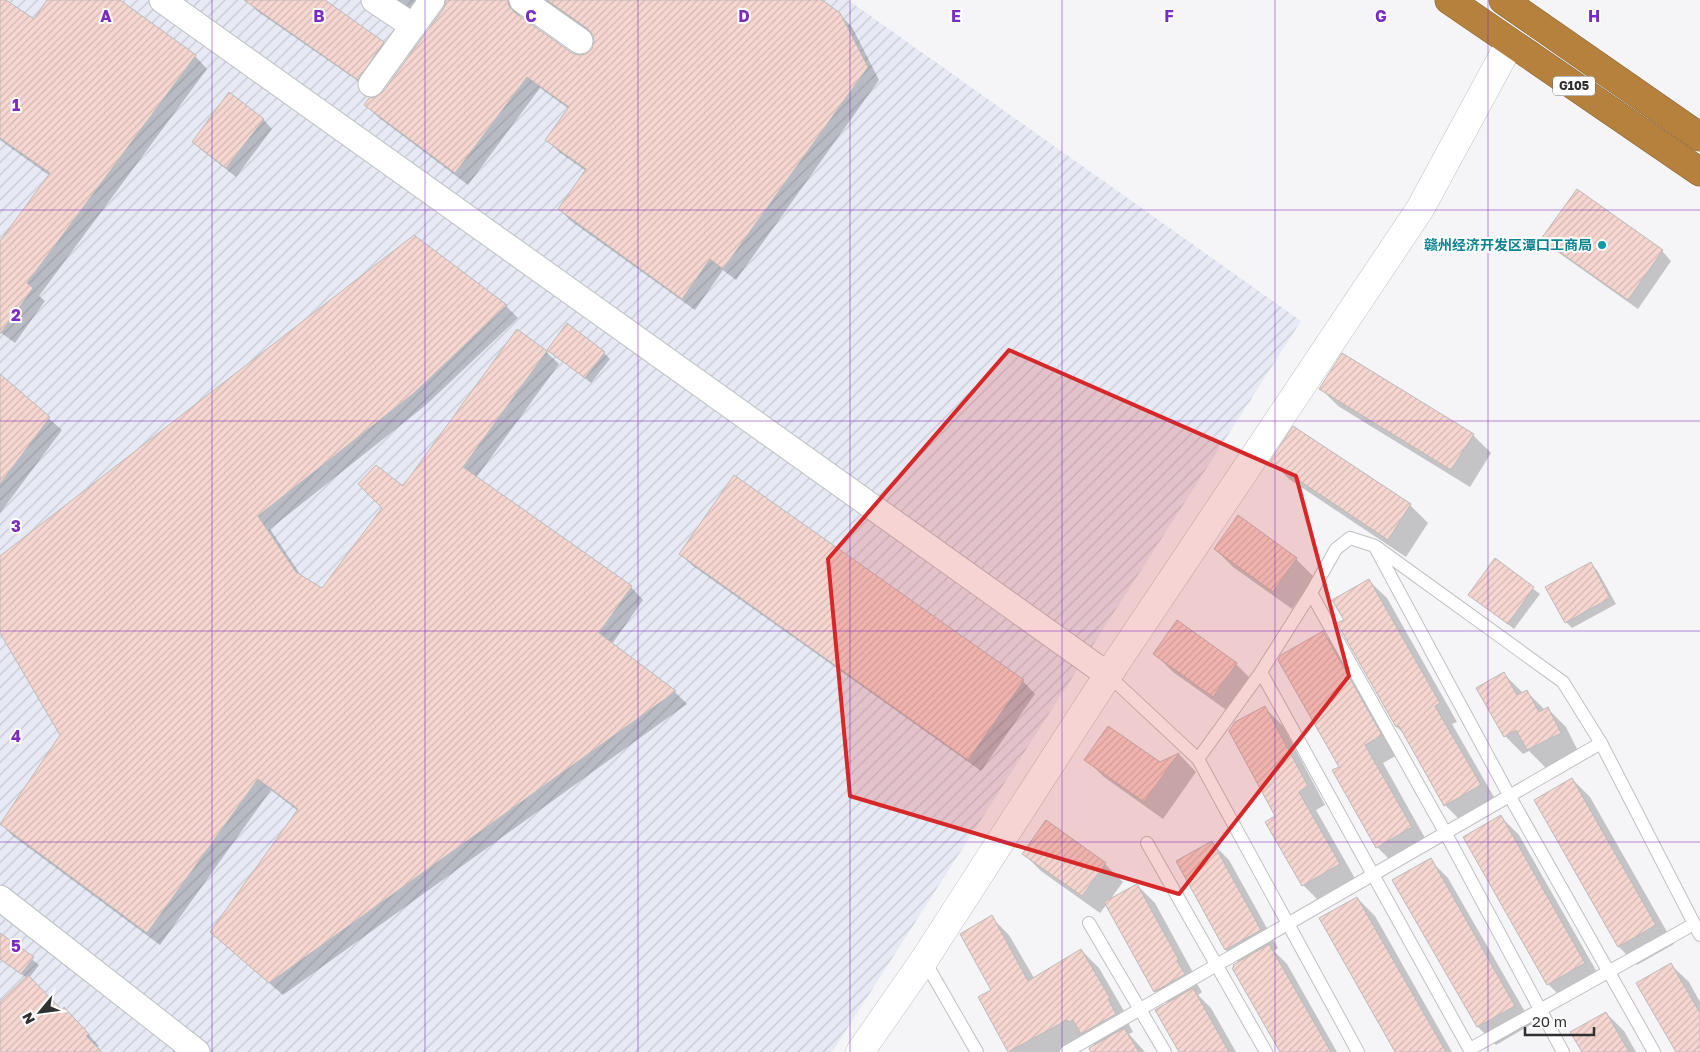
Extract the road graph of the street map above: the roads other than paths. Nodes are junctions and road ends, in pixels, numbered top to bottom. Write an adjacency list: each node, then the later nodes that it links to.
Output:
1 (162, 0): 16 (street)
2 (374, 0): 7 (street)
3 (432, 0): 7 (street)
4 (522, 0): 8 (street)
5 (1449, 0): 9 (highway, G105)
6 (1503, 0): 11 (highway, G105)
7 (413, 26): 10 (street)
8 (580, 41)
9 (1510, 43): 12 (highway, G105); 16 (main road)
10 (371, 84)
11 (1700, 137)
12 (1700, 172)
13 (1375, 546): 14 (lane); 17 (lane); 19 (lane)
14 (1311, 593): 15 (lane); 20 (lane)
15 (1260, 672): 18 (lane); 22 (lane)
16 (1108, 675): 18 (lane); 27 (main road)
17 (1601, 743): 19 (lane); 26 (lane)
18 (1198, 759): 25 (lane)
19 (1509, 795): 20 (lane); 29 (lane)
20 (1445, 832): 22 (lane); 31 (lane)
21 (1147, 842): 28 (lane)
22 (1374, 874): 25 (lane); 33 (lane)
23 (0, 898): 34 (street)
24 (1089, 923): 30 (lane)
25 (1288, 925): 28 (lane); 39 (lane)
26 (1697, 929): 29 (lane)
27 (924, 960): 35 (main road); 36 (lane)
28 (1217, 966): 30 (lane); 38 (lane)
29 (1609, 971): 31 (lane); 41 (lane)
30 (1141, 1010): 32 (lane); 37 (lane)
31 (1539, 1010): 33 (lane); 40 (lane)
32 (1070, 1051)
33 (1470, 1051)
34 (197, 1052)
35 (860, 1052)
36 (977, 1052)
37 (1165, 1052)
38 (1266, 1052)
39 (1358, 1052)
40 (1563, 1052)
41 (1654, 1052)

